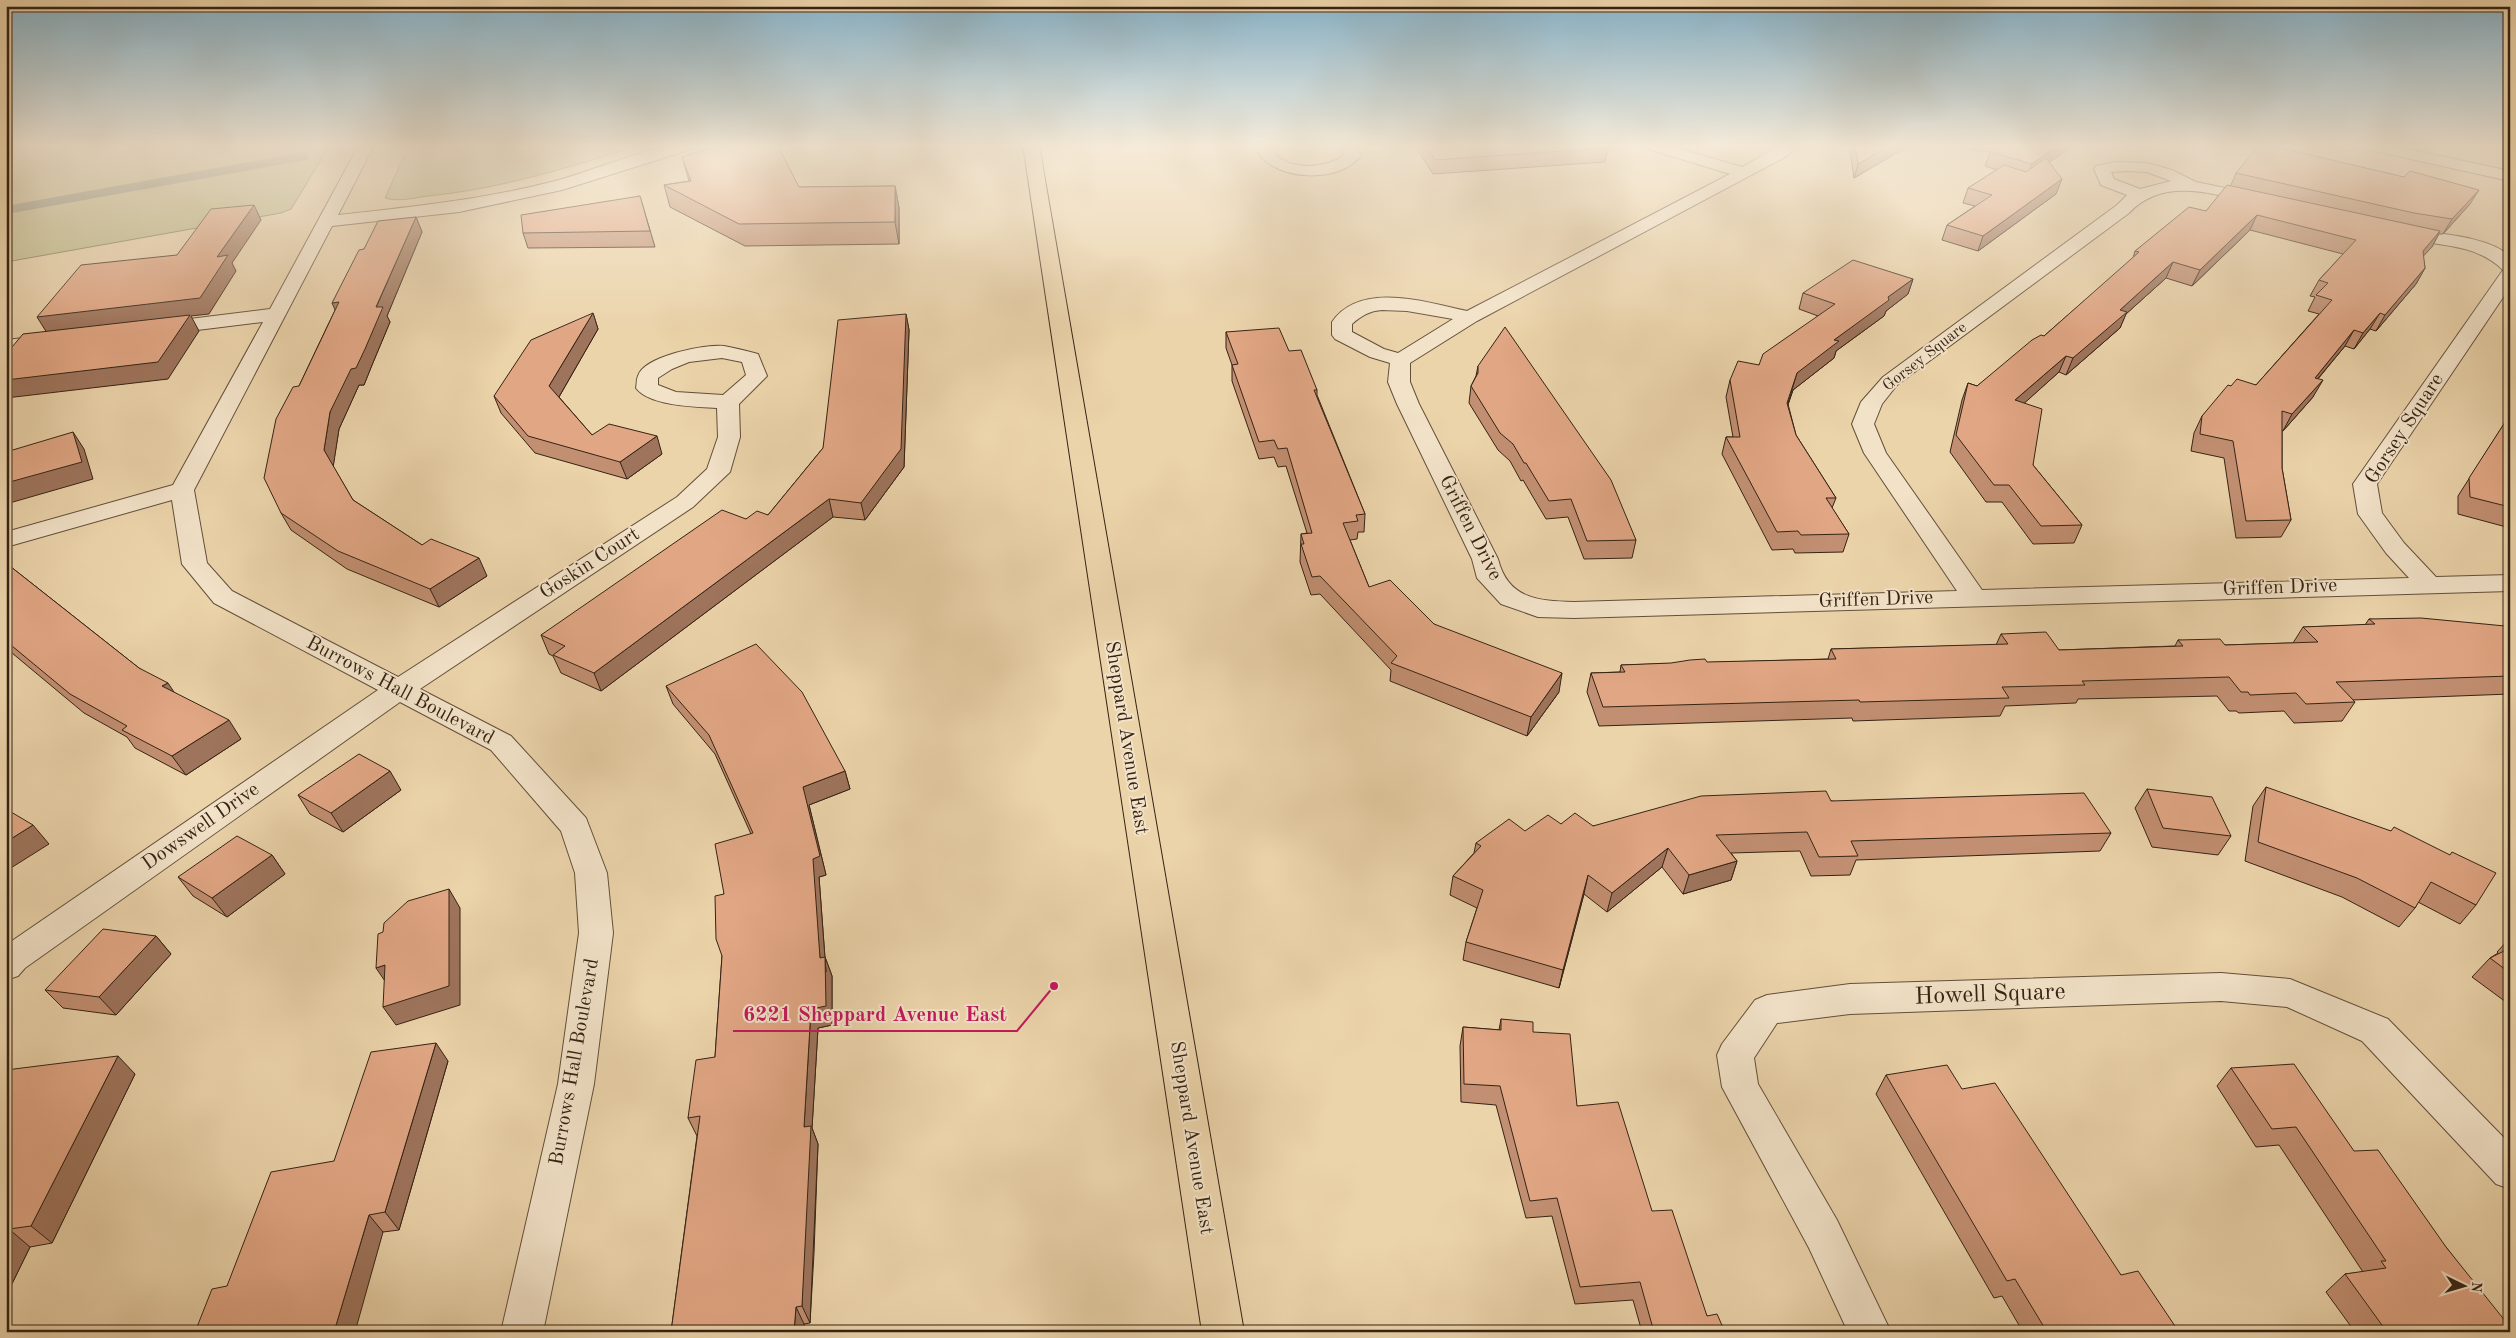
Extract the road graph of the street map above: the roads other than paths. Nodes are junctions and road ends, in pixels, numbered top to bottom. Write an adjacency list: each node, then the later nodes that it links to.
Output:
1 (332, 207): 6 (street)
2 (455, 207): 6 (street)
3 (1042, 207): 26 (main road, Sheppard Avenue East)
4 (1678, 207): 11 (street)
5 (2125, 207): 21 (street, Gorsey Square)
6 (324, 222): 10 (street)
7 (2377, 228): 8 (street)
8 (2510, 267)
9 (2510, 273): 20 (street, Gorsey Square)
10 (277, 314): 12 (street); 17 (street)
11 (1470, 317): 15 (street); 15 (street)
12 (137, 331)
13 (70, 339): 14 (street)
14 (6, 346)
15 (1400, 360): 21 (street, Griffen Drive)
16 (728, 402): 22 (street, Goskin Court)
17 (182, 490): 18 (street); 22 (street, Burrows Hall Boulevard)
18 (6, 540)
19 (2510, 583): 20 (street, Griffen Drive)
20 (2428, 584): 21 (street, Griffen Drive)
21 (1974, 598)
22 (398, 690): 23 (street, Dowswell Drive); 25 (street, Burrows Hall Boulevard)
23 (6, 966)
24 (2510, 1171): 27 (street, Howell Square)
25 (522, 1332)
26 (1223, 1332)
27 (1870, 1332)

